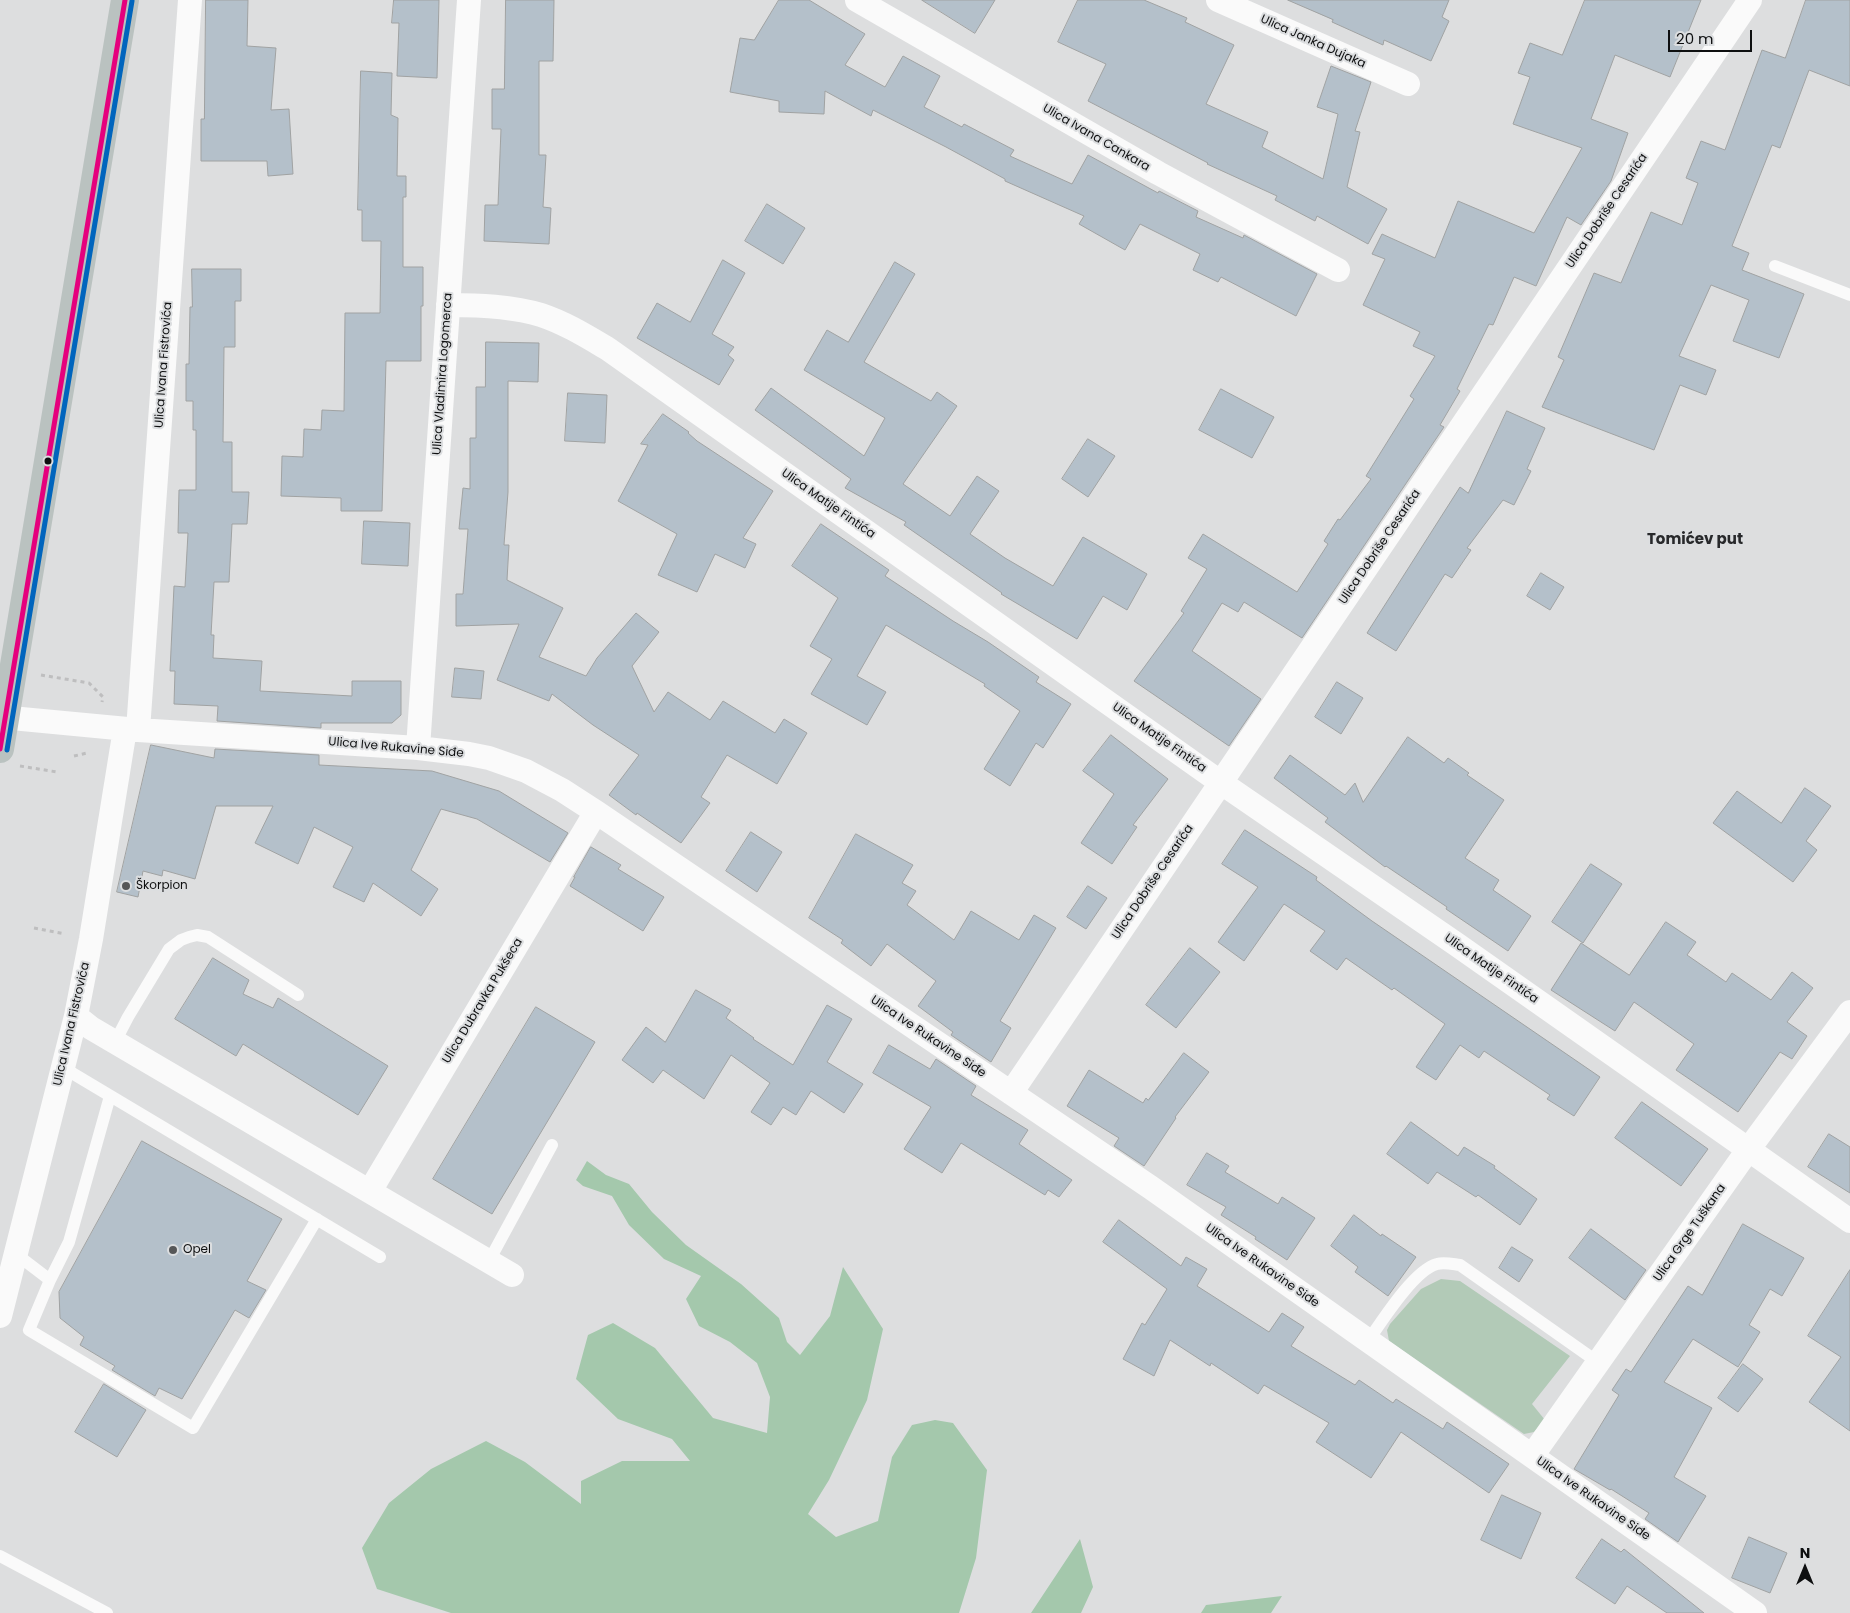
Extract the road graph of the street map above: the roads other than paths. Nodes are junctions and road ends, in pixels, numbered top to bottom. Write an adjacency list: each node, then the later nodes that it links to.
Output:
1 (126, 0): 12 (main road)
2 (190, 0): 13 (street, Ulica Ivana Fistrovića)
3 (469, 0): 11 (street, Ulica Vladimira Logomerca)
4 (857, 0): 9 (street, Ulica Ivana Cankara)
5 (1218, 0): 7 (street, Ulica Janka Dujaka)
6 (1750, 0): 16 (street, Ulica Dobriše Cesarića)
7 (1408, 84)
8 (1776, 266): 10 (lane)
9 (1338, 270)
10 (1850, 295)
11 (448, 304): 14 (street, Ulica Vladimira Logomerca); 16 (street, Ulica Matije Fintića)
12 (2, 718): 13 (street, Ulica Ive Rukavine Siđe); 15 (main road)
13 (132, 729): 14 (street, Ulica Ive Rukavine Siđe); 20 (street, Ulica Ivana Fistrovića)
14 (418, 748): 17 (street, Ulica Ive Rukavine Siđe)
15 (10, 758)
16 (1220, 782): 23 (street, Ulica Dobriše Cesarića); 26 (street, Ulica Matije Fintića)
17 (596, 812): 23 (street, Ulica Ive Rukavine Siđe); 27 (street, Ulica Dubravka Pukšeca)
18 (298, 995): 21 (lane)
19 (1850, 1012): 26 (street, Ulica Grge Tuškana)
20 (76, 1016): 21 (street); 22 (street, Ulica Ivana Fistrovića)
21 (115, 1042): 27 (street)
22 (62, 1067): 24 (lane); 30 (street, Ulica Ivana Fistrovića)
23 (1010, 1093): 36 (street, Ulica Ive Rukavine Siđe)
24 (110, 1096): 28 (lane); 34 (lane)
25 (552, 1145): 32 (lane)
26 (1748, 1150): 29 (street, Ulica Matije Fintića); 37 (street, Ulica Grge Tuškana)
27 (370, 1191): 32 (street)
28 (317, 1219): 31 (lane); 34 (lane)
29 (1850, 1221)
30 (16, 1254): 34 (lane); 35 (street, Ulica Ivana Fistrovića)
31 (380, 1257)
32 (489, 1261): 33 (street)
33 (512, 1275)
34 (50, 1280)
35 (0, 1316)
36 (1368, 1341): 37 (lane); 38 (street, Ulica Ive Rukavine Siđe)
37 (1599, 1363): 38 (street, Ulica Grge Tuškana)
38 (1532, 1456): 41 (street, Ulica Ive Rukavine Siđe)
39 (0, 1556): 40 (lane)
40 (106, 1613)
41 (1755, 1613)

